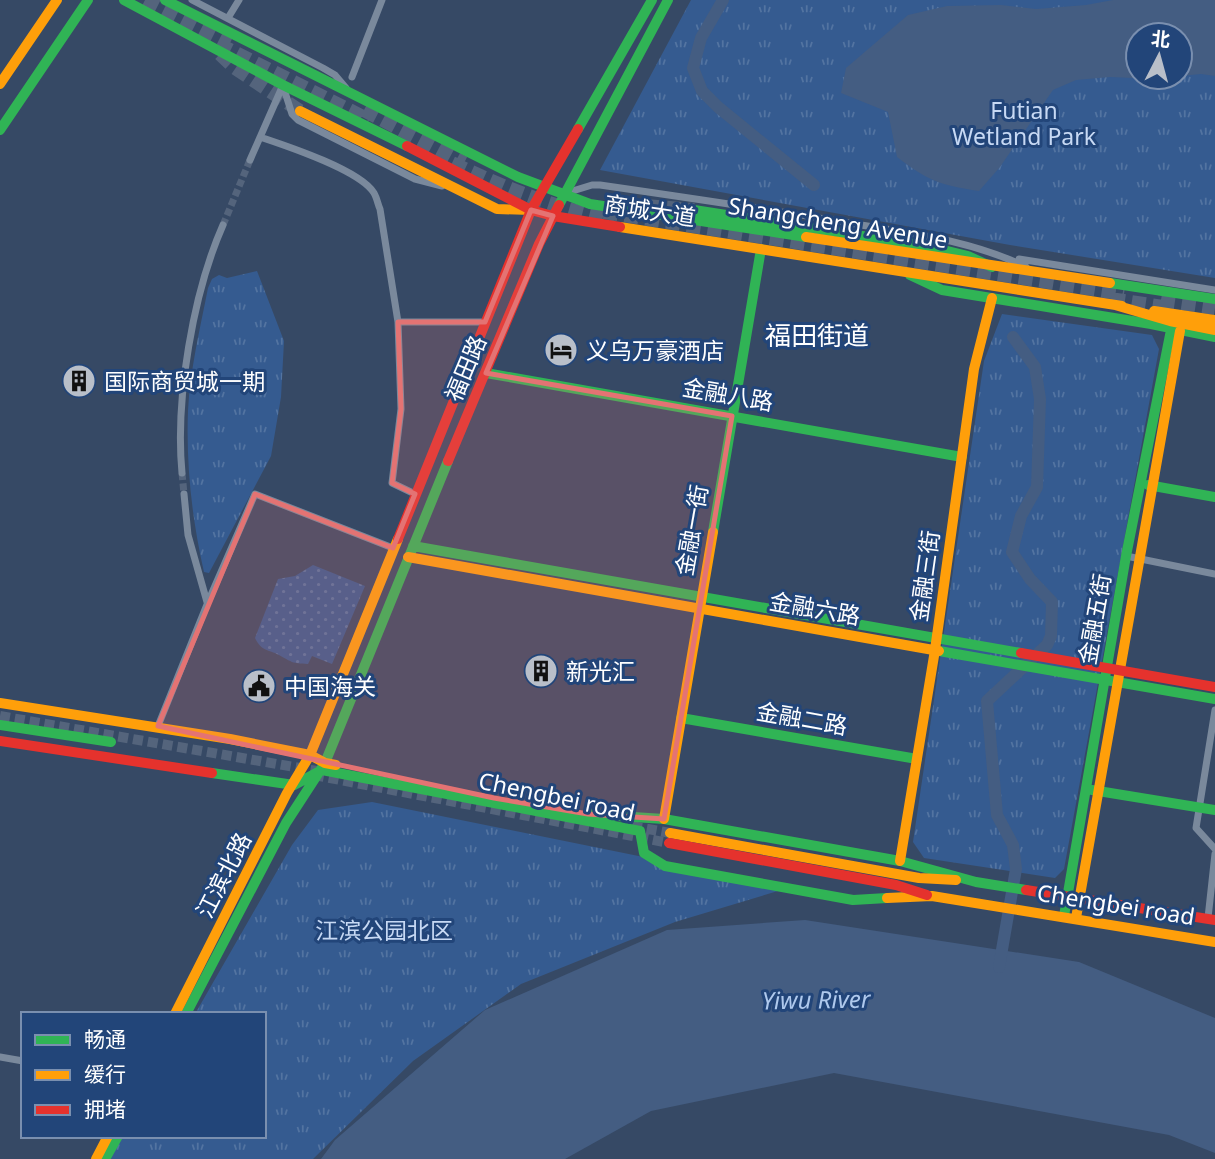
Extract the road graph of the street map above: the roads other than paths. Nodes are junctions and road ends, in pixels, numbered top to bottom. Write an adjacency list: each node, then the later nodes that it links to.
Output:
1 (57, 0): 12 (main road)
2 (88, 0): 16 (main road)
3 (124, 0): 13 (main road, 商城大道)
4 (165, 0): 14 (main road, Shangcheng Avenue)
5 (192, 0): 10 (street)
6 (239, 0): 10 (street)
7 (382, 0): 11 (street)
8 (652, 0): 19 (main road, 福田路)
9 (668, 0): 21 (main road, 福田路)
10 (228, 18): 14 (street)
11 (352, 77)
12 (0, 84)
13 (283, 85): 17 (street); 20 (street); 22 (main road, 商城大道)
14 (348, 92): 19 (main road, Shangcheng Avenue)
15 (300, 111): 20 (main road)
16 (0, 130)
17 (260, 136): 18 (street); 37 (street)
18 (250, 160)
19 (544, 186): 21 (main road, Shangcheng Avenue); 22 (main road, 福田路)
20 (457, 189): 22 (main road)
21 (566, 193): 24 (main road, 福田路); 27 (street); 28 (main road, Shangcheng Avenue)
22 (531, 210): 24 (main road, 商城大道); 36 (main road, 福田路)
23 (694, 210): 28 (main road)
24 (554, 216): 26 (main road, 商城大道); 41 (main road, 福田路)
25 (223, 225): 44 (street)
26 (761, 249): 29 (main road, 商城大道); 42 (main road, 金融一街)
27 (1008, 258): 30 (street); 31 (street)
28 (992, 267): 30 (main road, Shangcheng Avenue)
29 (901, 271): 32 (main road); 34 (main road, 商城大道)
30 (1042, 274): 33 (main road, Shangcheng Avenue)
31 (1215, 290)
32 (992, 298): 39 (main road); 43 (main road, 金融三街)
33 (1215, 299)
34 (1115, 305): 35 (main road, 商城大道); 38 (main road)
35 (1215, 320)
36 (485, 321): 37 (street); 47 (main road, 福田路)
37 (397, 322): 47 (street)
38 (1215, 330)
39 (1176, 331): 40 (main road); 45 (main road, 金融五街)
40 (1215, 337)
41 (486, 373): 42 (main road, 金融八路); 50 (main road, 福田路)
42 (732, 416): 43 (main road, 金融八路); 54 (main road, 金融一街)
43 (962, 457): 57 (main road, 金融三街)
44 (182, 473)
45 (1147, 485): 48 (main road); 51 (main road, 金融五街); 52 (main road, 金融五街)
46 (184, 494): 55 (street)
47 (415, 494): 49 (main road, 福田路)
48 (1215, 497)
49 (393, 548): 55 (street); 72 (main road, 福田路)
50 (410, 552): 54 (main road, 金融六路); 56 (main road, 金融六路); 74 (main road, 福田路)
51 (1126, 556): 52 (street); 59 (main road, 金融五街)
52 (1139, 559): 53 (street); 60 (main road, 金融五街)
53 (1215, 574)
54 (701, 596): 56 (main road, 金融一街); 57 (main road, 金融六路)
55 (208, 602): 69 (street)
56 (699, 609): 58 (main road, 金融六路); 67 (main road, 金融一街)
57 (936, 638): 58 (main road, 金融三街); 59 (main road, 金融六路)
58 (935, 650): 61 (main road, 金融六路); 73 (main road, 金融三街)
59 (1106, 668): 60 (main road, 金融六路); 61 (main road, 金融五街)
60 (1120, 670): 62 (main road, 金融五街); 63 (main road, 金融六路)
61 (1104, 680): 62 (main road, 金融六路); 76 (main road, 金融五街)
62 (1118, 682): 64 (main road, 金融六路); 77 (main road, 金融五街)
63 (1215, 687)
64 (1215, 699)
65 (0, 703): 69 (main road, Chengbei road)
66 (1215, 710): 78 (street)
67 (681, 718): 73 (main road, 金融二路); 80 (main road, 金融一街)
68 (0, 725): 71 (main road)
69 (158, 726): 72 (main road, Chengbei road)
70 (0, 741): 75 (main road)
71 (111, 742)
72 (310, 755): 74 (main road, Chengbei road); 75 (main road, 江滨北路)
73 (917, 760): 83 (main road, 金融三街)
74 (324, 767): 75 (main road); 80 (main road, Chengbei road); 85 (main road, Chengbei road); 92 (main road, 江滨北路)
75 (294, 785): 91 (main road, 江滨北路)
76 (1086, 789): 77 (main road); 86 (main road, 金融五街)
77 (1099, 791): 78 (main road); 87 (main road, 金融五街)
78 (1199, 807): 79 (main road); 81 (street)
79 (1215, 810)
80 (664, 819): 83 (main road, Chengbei road)
81 (1215, 849)
82 (1215, 854): 89 (street)
83 (900, 861): 84 (main road, Chengbei road)
84 (982, 883): 85 (main road); 86 (main road, Chengbei road)
85 (932, 896): 88 (main road, Chengbei road)
86 (1066, 896): 87 (main road, Chengbei road); 88 (main road, 金融五街)
87 (1081, 898): 88 (main road, 金融五街); 89 (main road, Chengbei road)
88 (1070, 917): 90 (main road, Chengbei road)
89 (1212, 919)
90 (1215, 942)
91 (176, 1012)
92 (187, 1012)
93 (0, 1057): 94 (street)
94 (21, 1061)
95 (107, 1138): 97 (main road)
96 (117, 1138): 98 (main road)
97 (96, 1159)
98 (105, 1159)

